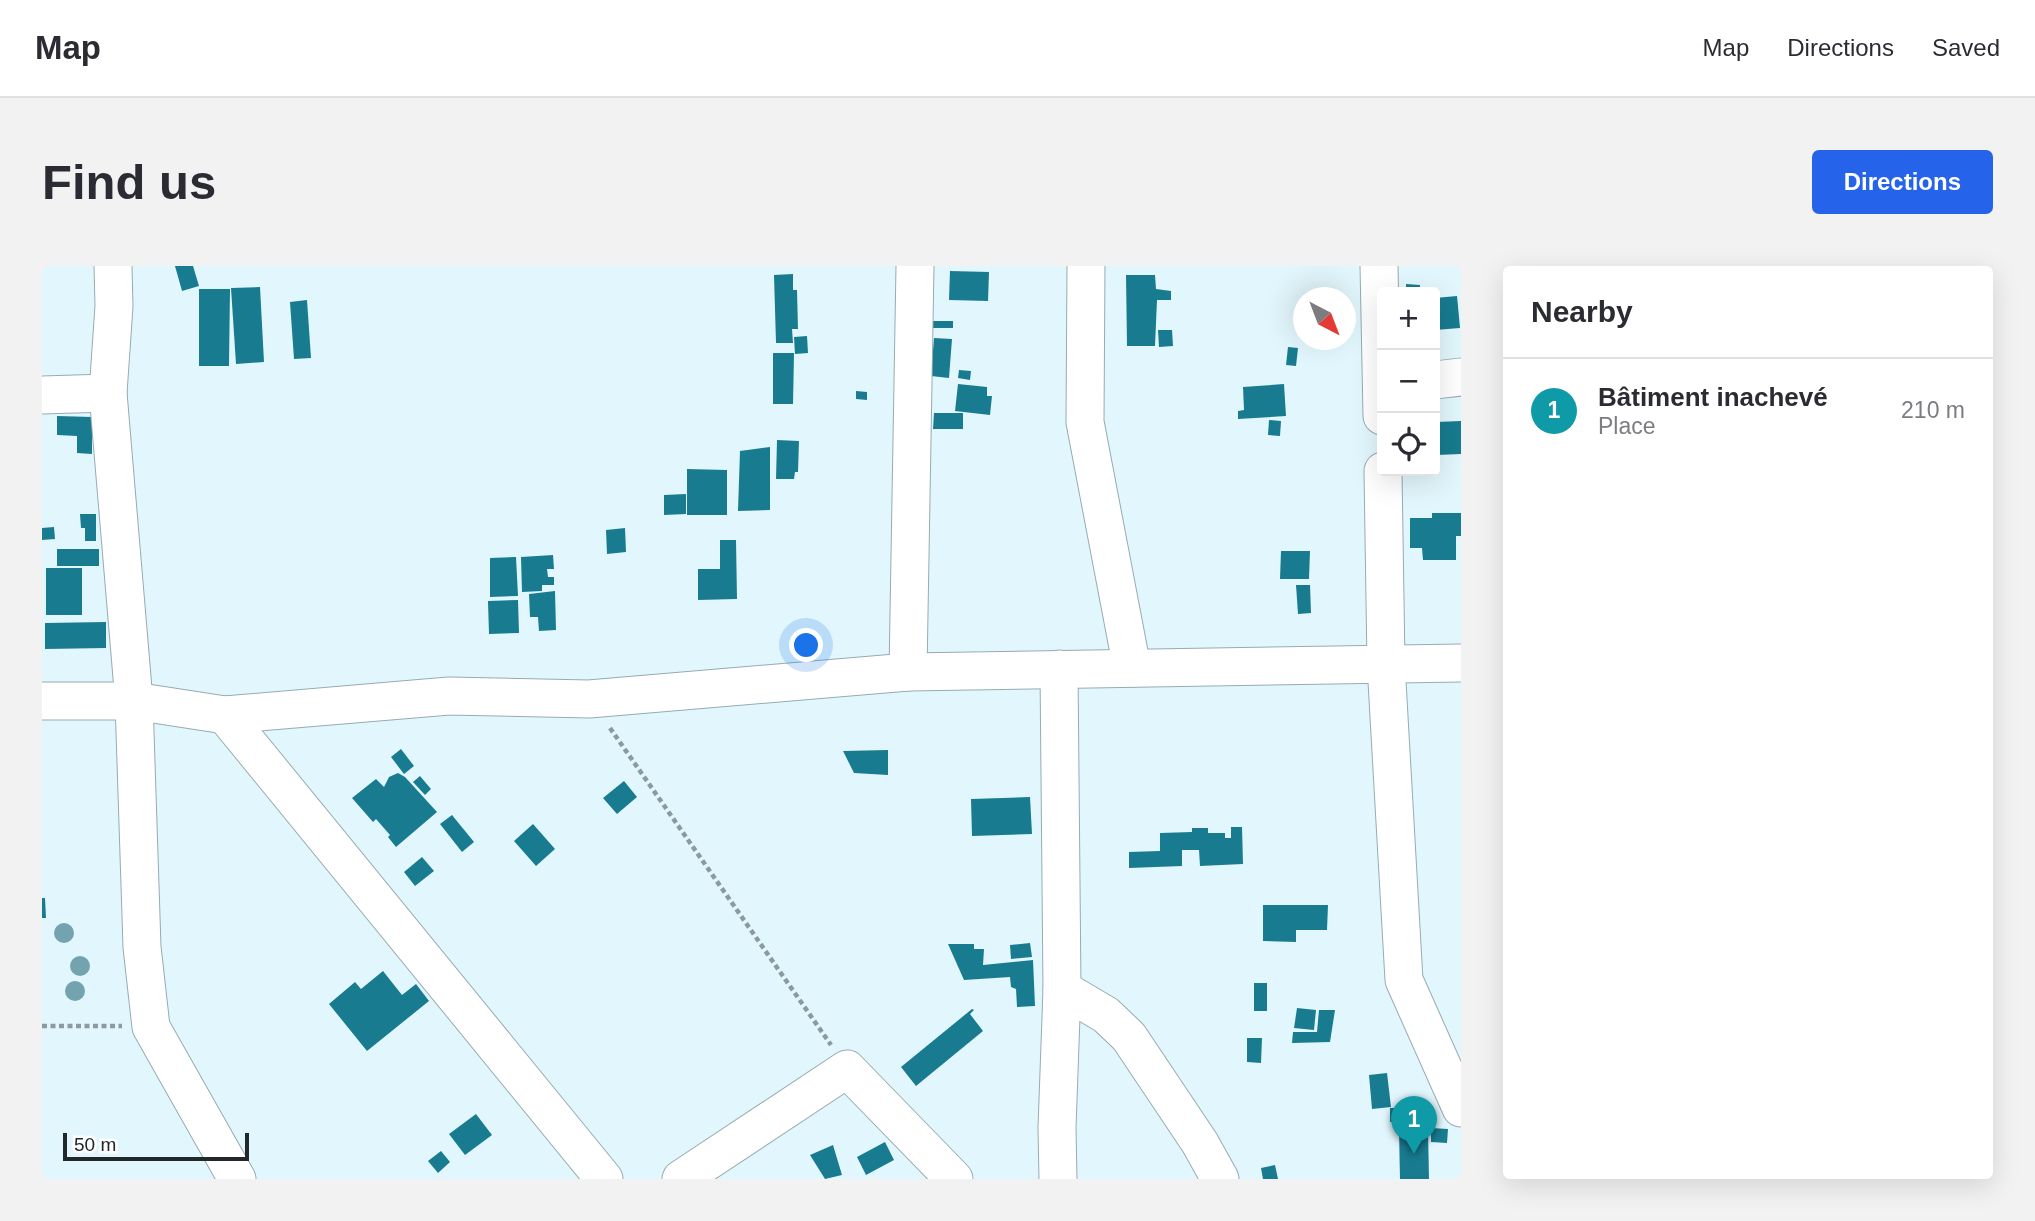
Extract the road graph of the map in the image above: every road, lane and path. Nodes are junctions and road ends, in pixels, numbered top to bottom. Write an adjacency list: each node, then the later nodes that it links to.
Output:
1 (113, 266): 8 (street)
2 (915, 266): 15 (street)
3 (1086, 266): 13 (street)
4 (1379, 266): 5 (street)
5 (1381, 350)
6 (1461, 377): 7 (street)
7 (1440, 379)
8 (108, 393): 9 (street); 18 (street)
9 (42, 396)
10 (1383, 476): 12 (street)
11 (1461, 663): 12 (street)
12 (1386, 664): 13 (street); 24 (street)
13 (1132, 668): 14 (street)
14 (1059, 669): 15 (street); 20 (street)
15 (908, 672): 16 (street)
16 (589, 699): 19 (street); 23 (path)
17 (42, 701): 18 (street)
18 (134, 701): 19 (street); 22 (street)
19 (225, 715): 26 (street)
20 (1062, 989): 29 (street); 30 (street)
21 (42, 1026): 22 (path)
22 (151, 1027): 25 (street)
23 (847, 1069): 27 (street); 28 (street)
24 (1461, 1108)
25 (237, 1179)
26 (604, 1179)
27 (681, 1179)
28 (954, 1179)
29 (1058, 1179)
30 (1220, 1179)

